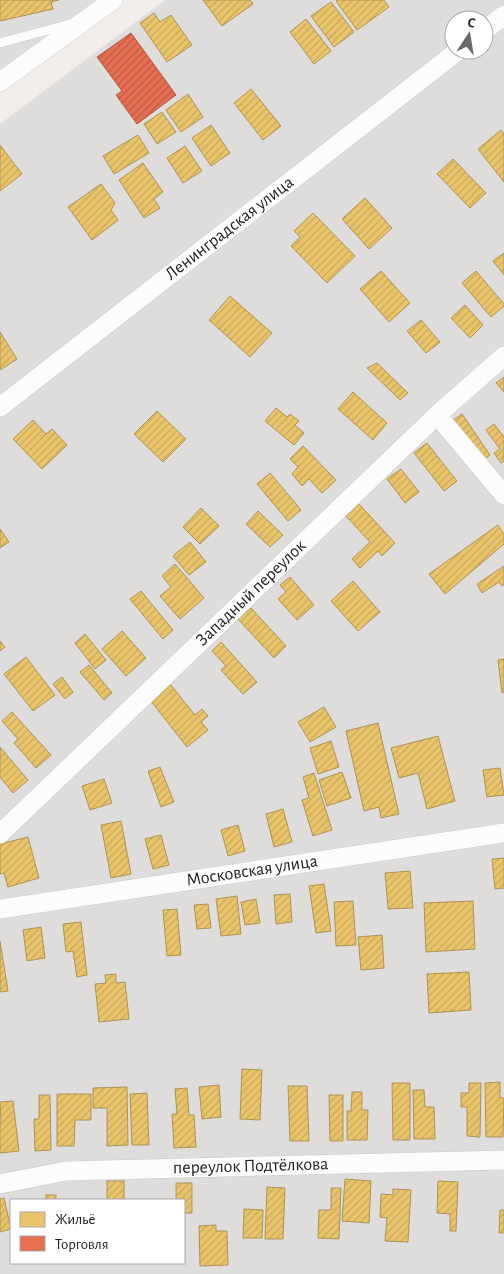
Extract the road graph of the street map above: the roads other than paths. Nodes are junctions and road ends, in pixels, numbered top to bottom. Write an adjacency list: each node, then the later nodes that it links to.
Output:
1 (113, 0): 3 (street)
2 (504, 15): 4 (street)
3 (83, 22): 5 (lane); 7 (street)
4 (494, 23)
5 (0, 43)
6 (446, 60): 9 (street, Ленинградская улица)
7 (0, 82)
8 (504, 356): 10 (street, Западный переулок)
9 (0, 407)
10 (437, 414): 11 (street); 13 (street, Западный переулок)
11 (504, 495)
12 (504, 833): 14 (street, Московская улица)
13 (0, 834)
14 (0, 909)
15 (504, 1160): 16 (street, переулок Подтёлкова)
16 (0, 1184)

